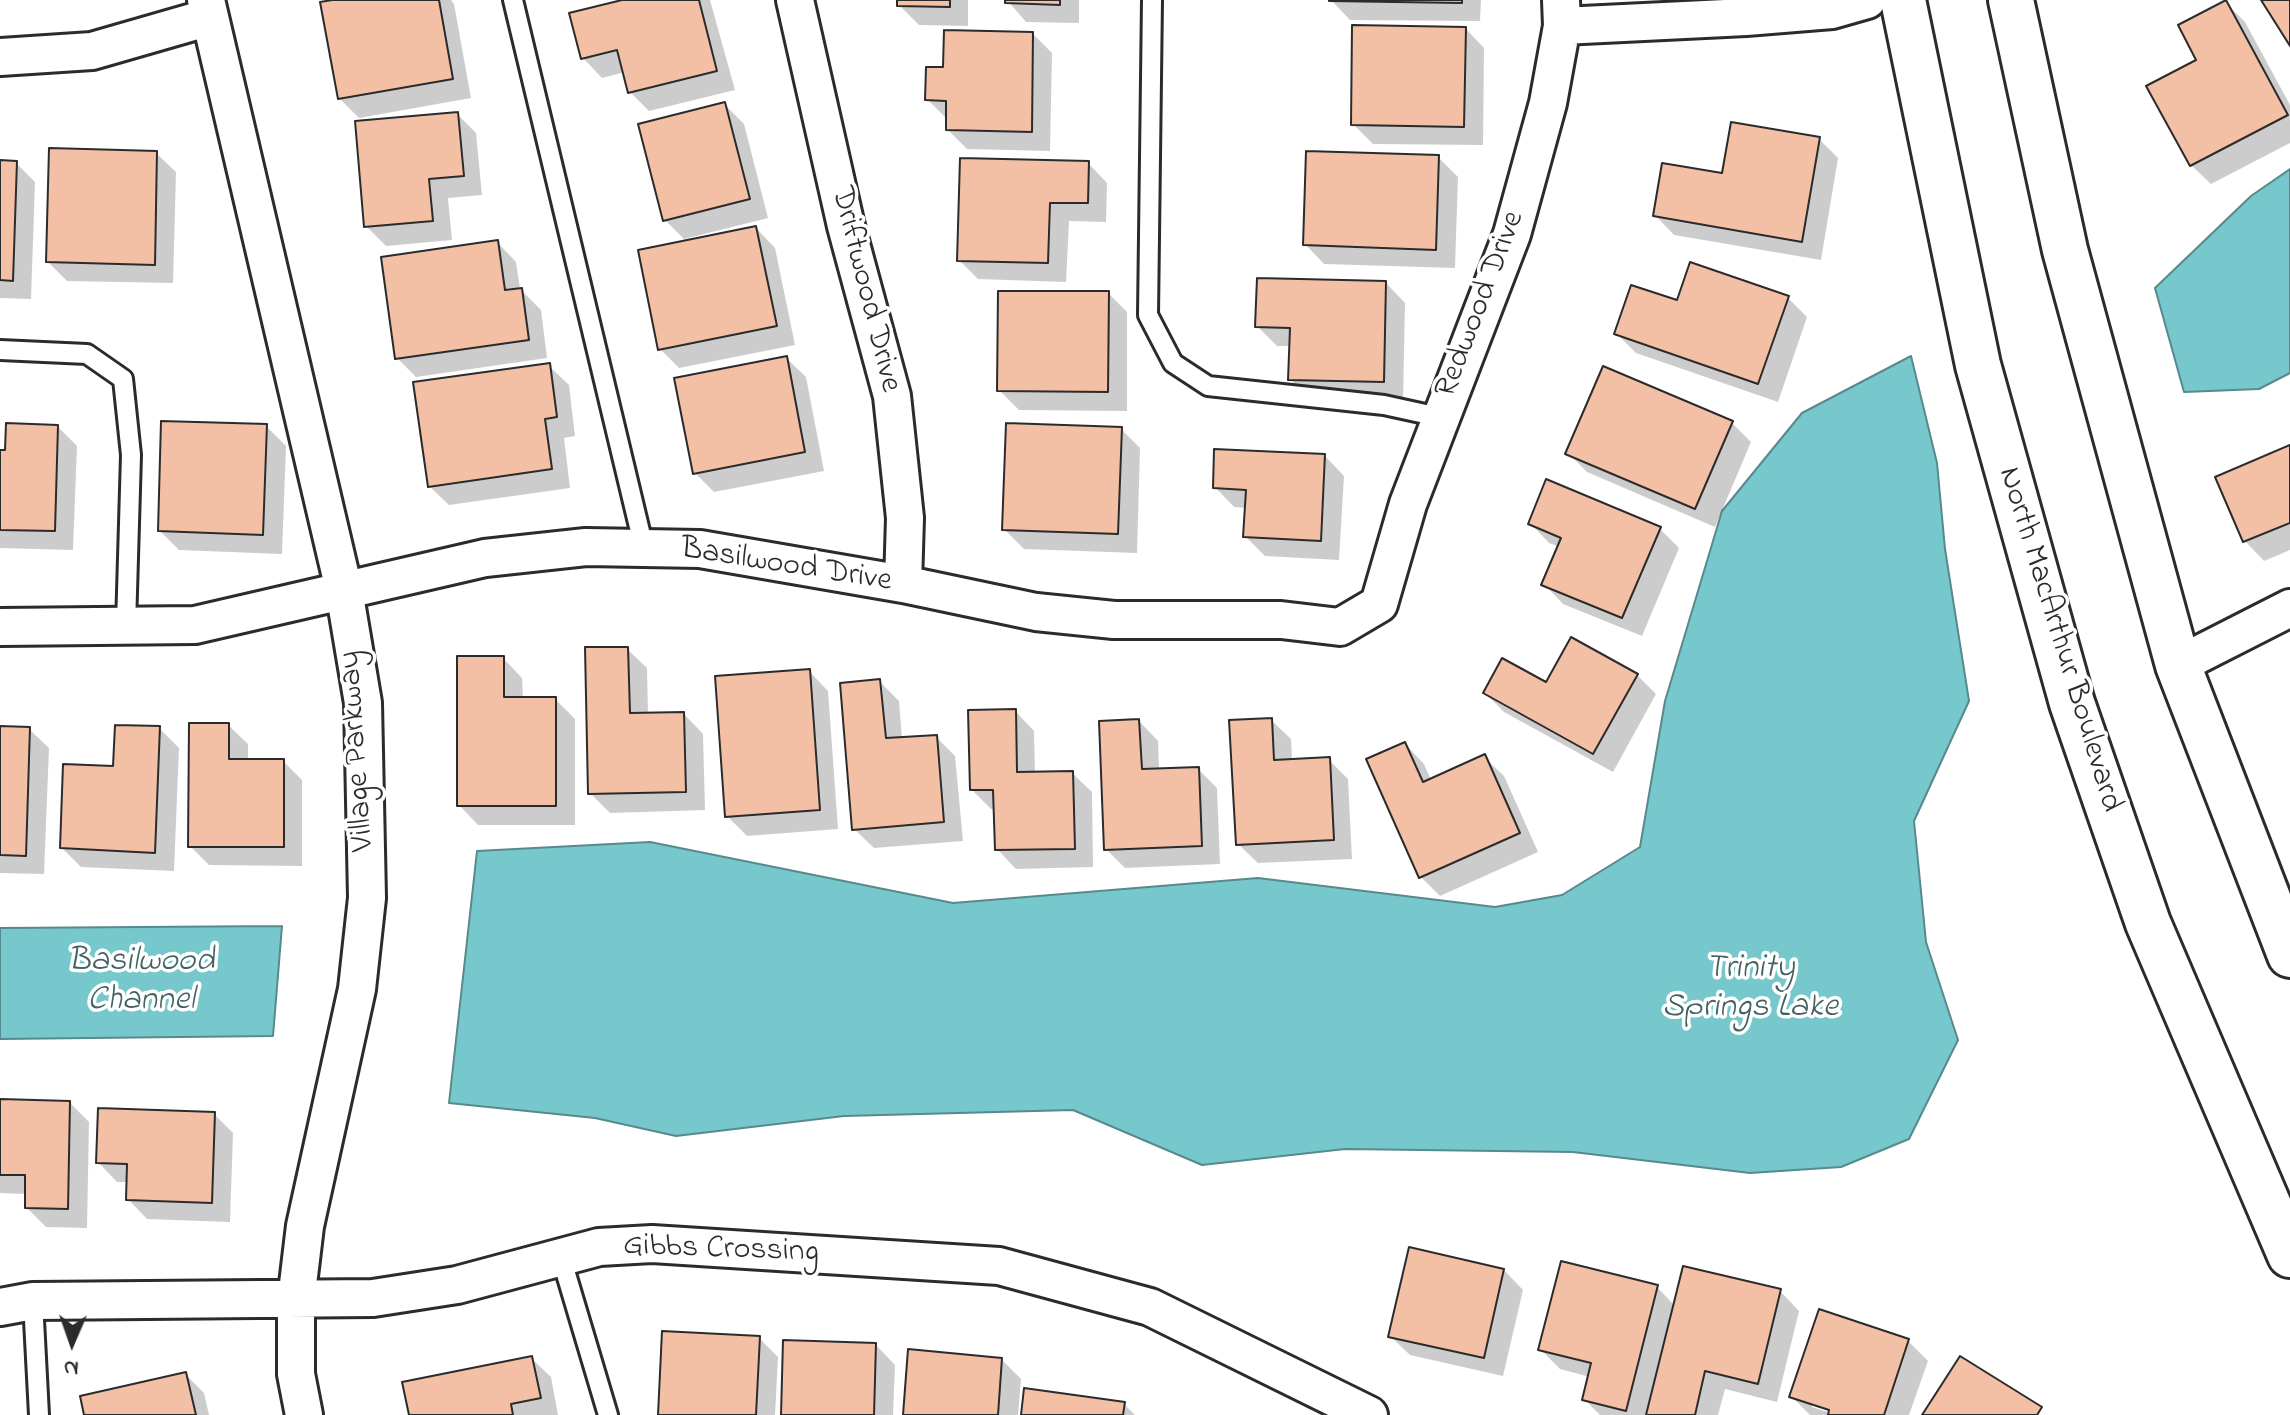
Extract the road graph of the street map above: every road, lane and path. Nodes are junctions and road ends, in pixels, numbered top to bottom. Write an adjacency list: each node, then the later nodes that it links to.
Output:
1 (513, 0): 12 (lane)
2 (795, 0): 13 (street, Driftwood Drive)
3 (1152, 0): 11 (lane)
4 (1867, 0): 8 (street)
5 (1903, 0): 21 (main road, North MacArthur Boulevard)
6 (2011, 0): 19 (main road)
7 (208, 8): 9 (street); 14 (street, Village Parkway)
8 (1561, 13): 11 (street, Redwood Drive)
9 (0, 57)
10 (0, 350): 17 (lane)
11 (1439, 417): 15 (street, Redwood Drive)
12 (644, 548): 13 (street, Basilwood Drive); 14 (street, Basilwood Drive)
13 (903, 584): 15 (street, Basilwood Drive)
14 (344, 590): 17 (street, Basilwood Drive); 23 (street, Village Parkway)
15 (1379, 604)
16 (2290, 608): 19 (street)
17 (126, 626): 18 (street, Basilwood Drive)
18 (0, 627)
19 (2178, 665): 20 (main road)
20 (2290, 955)
21 (2290, 1255)
22 (561, 1257): 23 (street, Gibbs Crossing); 27 (lane); 28 (street, Gibbs Crossing)
23 (296, 1301): 24 (street, Gibbs Crossing); 26 (street, Village Parkway)
24 (17, 1304): 25 (lane)
25 (39, 1415)
26 (304, 1415)
27 (608, 1415)
28 (1369, 1415)

